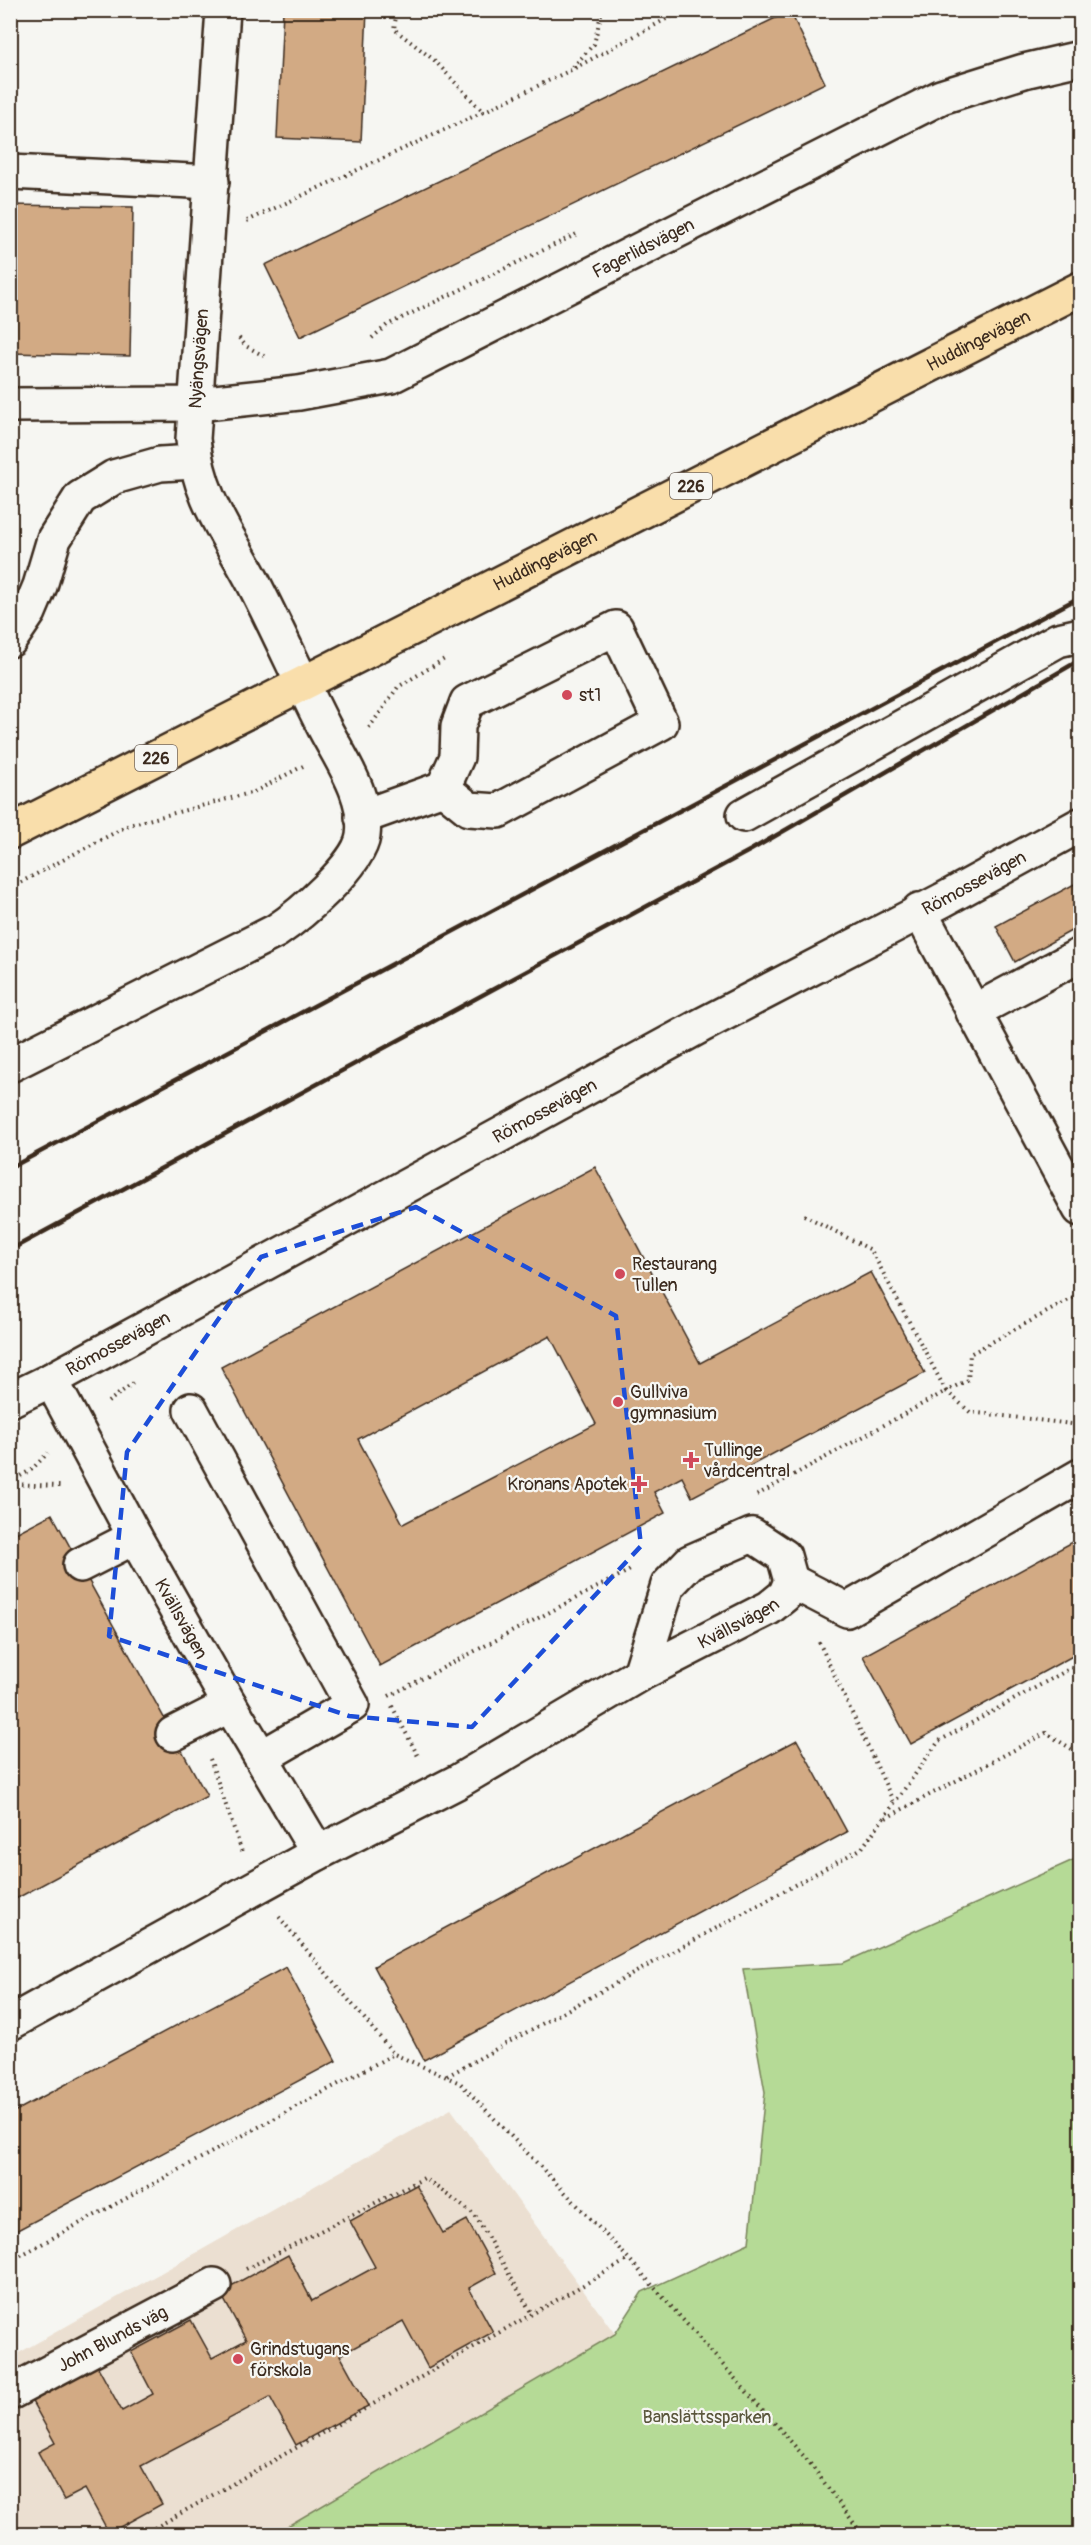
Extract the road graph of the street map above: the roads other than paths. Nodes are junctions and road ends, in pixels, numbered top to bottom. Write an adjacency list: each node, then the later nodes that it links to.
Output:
1 (223, 10): 4 (street, Nyängsvägen)
2 (1080, 58): 6 (street, Fagerlidsvägen)
3 (10, 172): 4 (street)
4 (212, 182): 6 (street, Nyängsvägen)
5 (1080, 289): 11 (main road, Huddingevägen / 226)
6 (196, 404): 7 (street, Fagerlidsvägen); 8 (street, Nyängsvägen)
7 (10, 405)
8 (195, 462): 10 (street); 11 (street, Nyängsvägen)
9 (1080, 634): 13 (street)
10 (10, 640)
11 (302, 684): 14 (street, Nyängsvägen); 16 (main road, Huddingevägen / 226)
12 (442, 788): 12 (street); 14 (street)
13 (744, 815)
14 (362, 817): 20 (street, Nyängsvägen)
15 (1080, 825): 17 (street, Römossevägen)
16 (10, 832)
17 (920, 910): 19 (street); 22 (street, Römossevägen)
18 (1080, 955): 19 (street)
19 (974, 1012): 21 (street)
20 (10, 1065)
21 (1080, 1209)
22 (51, 1380): 23 (street, Römossevägen); 26 (street, Kvällsvägen)
23 (10, 1400)
24 (191, 1410): 32 (street)
25 (1080, 1476): 28 (street)
26 (135, 1537): 27 (street); 30 (street, Kvällsvägen)
27 (80, 1565)
28 (791, 1581): 29 (street, Kvällsvägen); 29 (street, Kvällsvägen)
29 (640, 1674): 33 (street, Kvällsvägen)
30 (230, 1705): 31 (street); 32 (street, Kvällsvägen)
31 (185, 1728)
32 (262, 1756): 33 (street, Kvällsvägen)
33 (318, 1853): 34 (street, Kvällsvägen)
34 (10, 2022)
35 (213, 2285): 36 (street, John Blunds väg)
36 (10, 2393)

